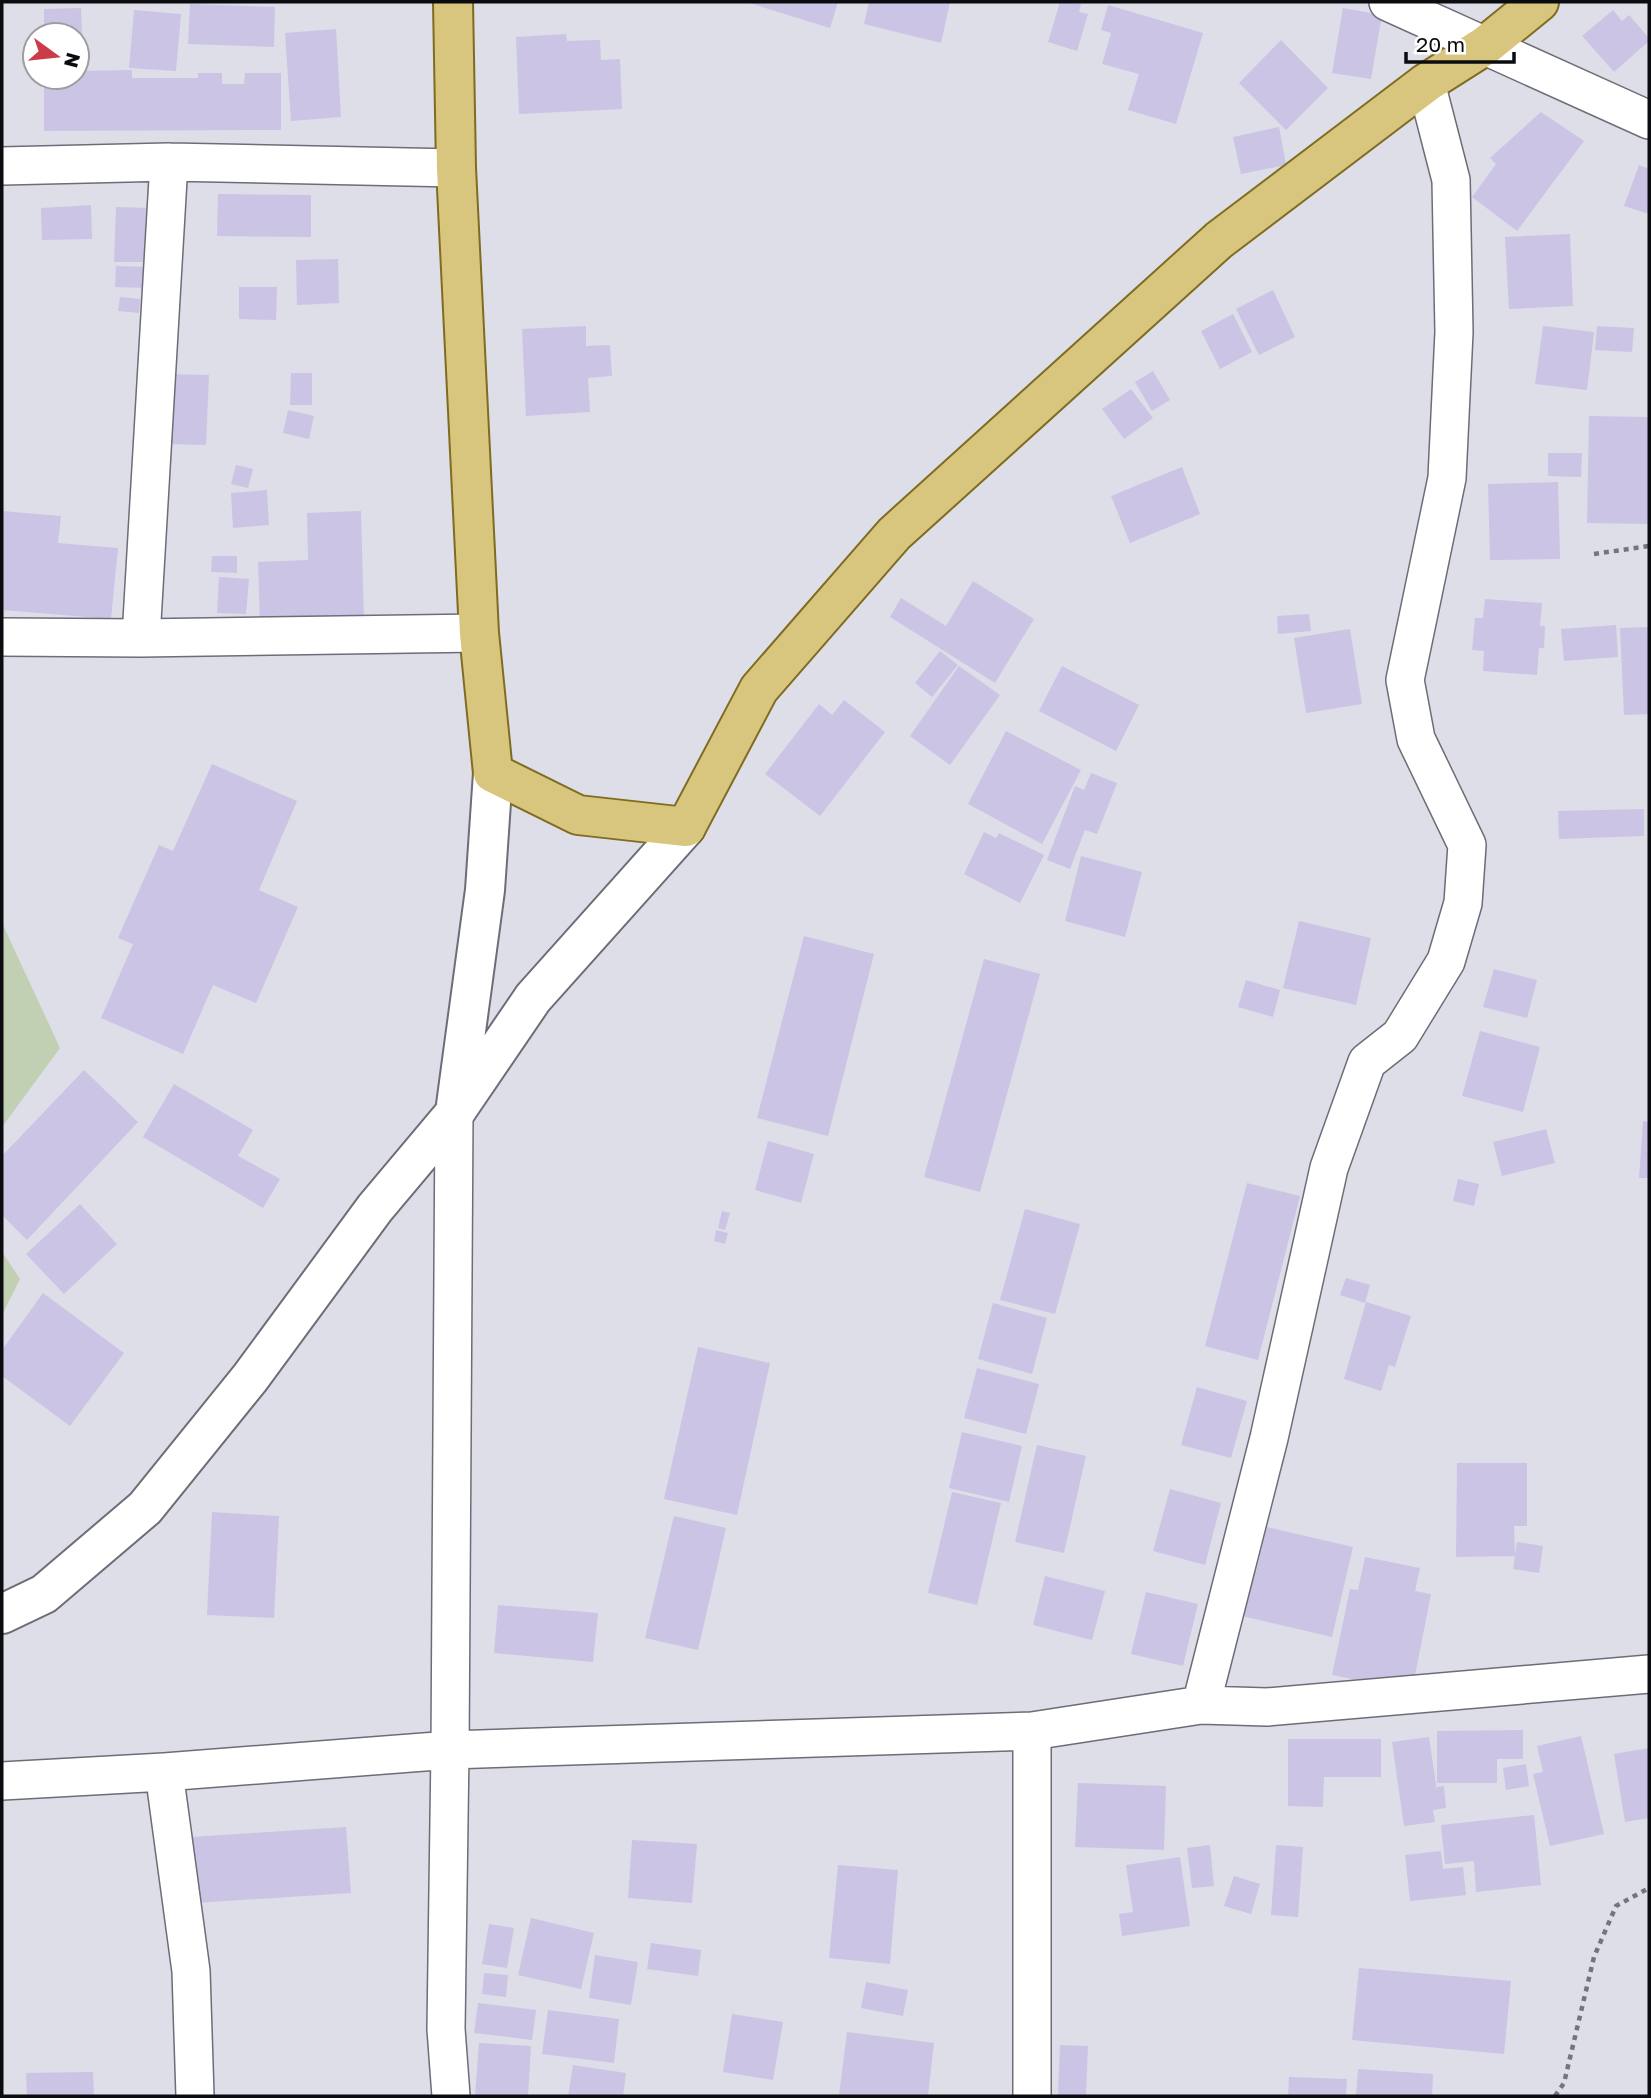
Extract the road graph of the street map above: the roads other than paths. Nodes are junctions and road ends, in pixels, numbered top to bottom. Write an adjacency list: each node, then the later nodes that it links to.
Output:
1 (453, 2): 9 (main road)
2 (1388, 2): 4 (street)
3 (1539, 2): 4 (main road)
4 (1486, 45): 5 (main road); 6 (street)
5 (1426, 83): 14 (main road); 18 (street)
6 (1649, 120)
7 (169, 162): 8 (street); 9 (street); 12 (street)
8 (2, 166)
9 (456, 167): 10 (main road)
10 (479, 633): 12 (street); 13 (main road)
11 (2, 637): 12 (street)
12 (141, 638)
13 (493, 773): 14 (main road); 15 (main road)
14 (686, 827): 15 (main road)
15 (454, 1114): 16 (main road); 20 (street)
16 (2, 1615)
17 (1649, 1674): 18 (street)
18 (1201, 1705): 19 (street)
19 (1032, 1731): 20 (street); 25 (street)
20 (450, 1750): 21 (street); 24 (street)
21 (164, 1772): 22 (street); 23 (street)
22 (2, 1781)
23 (195, 2096)
24 (451, 2096)
25 (1032, 2096)

